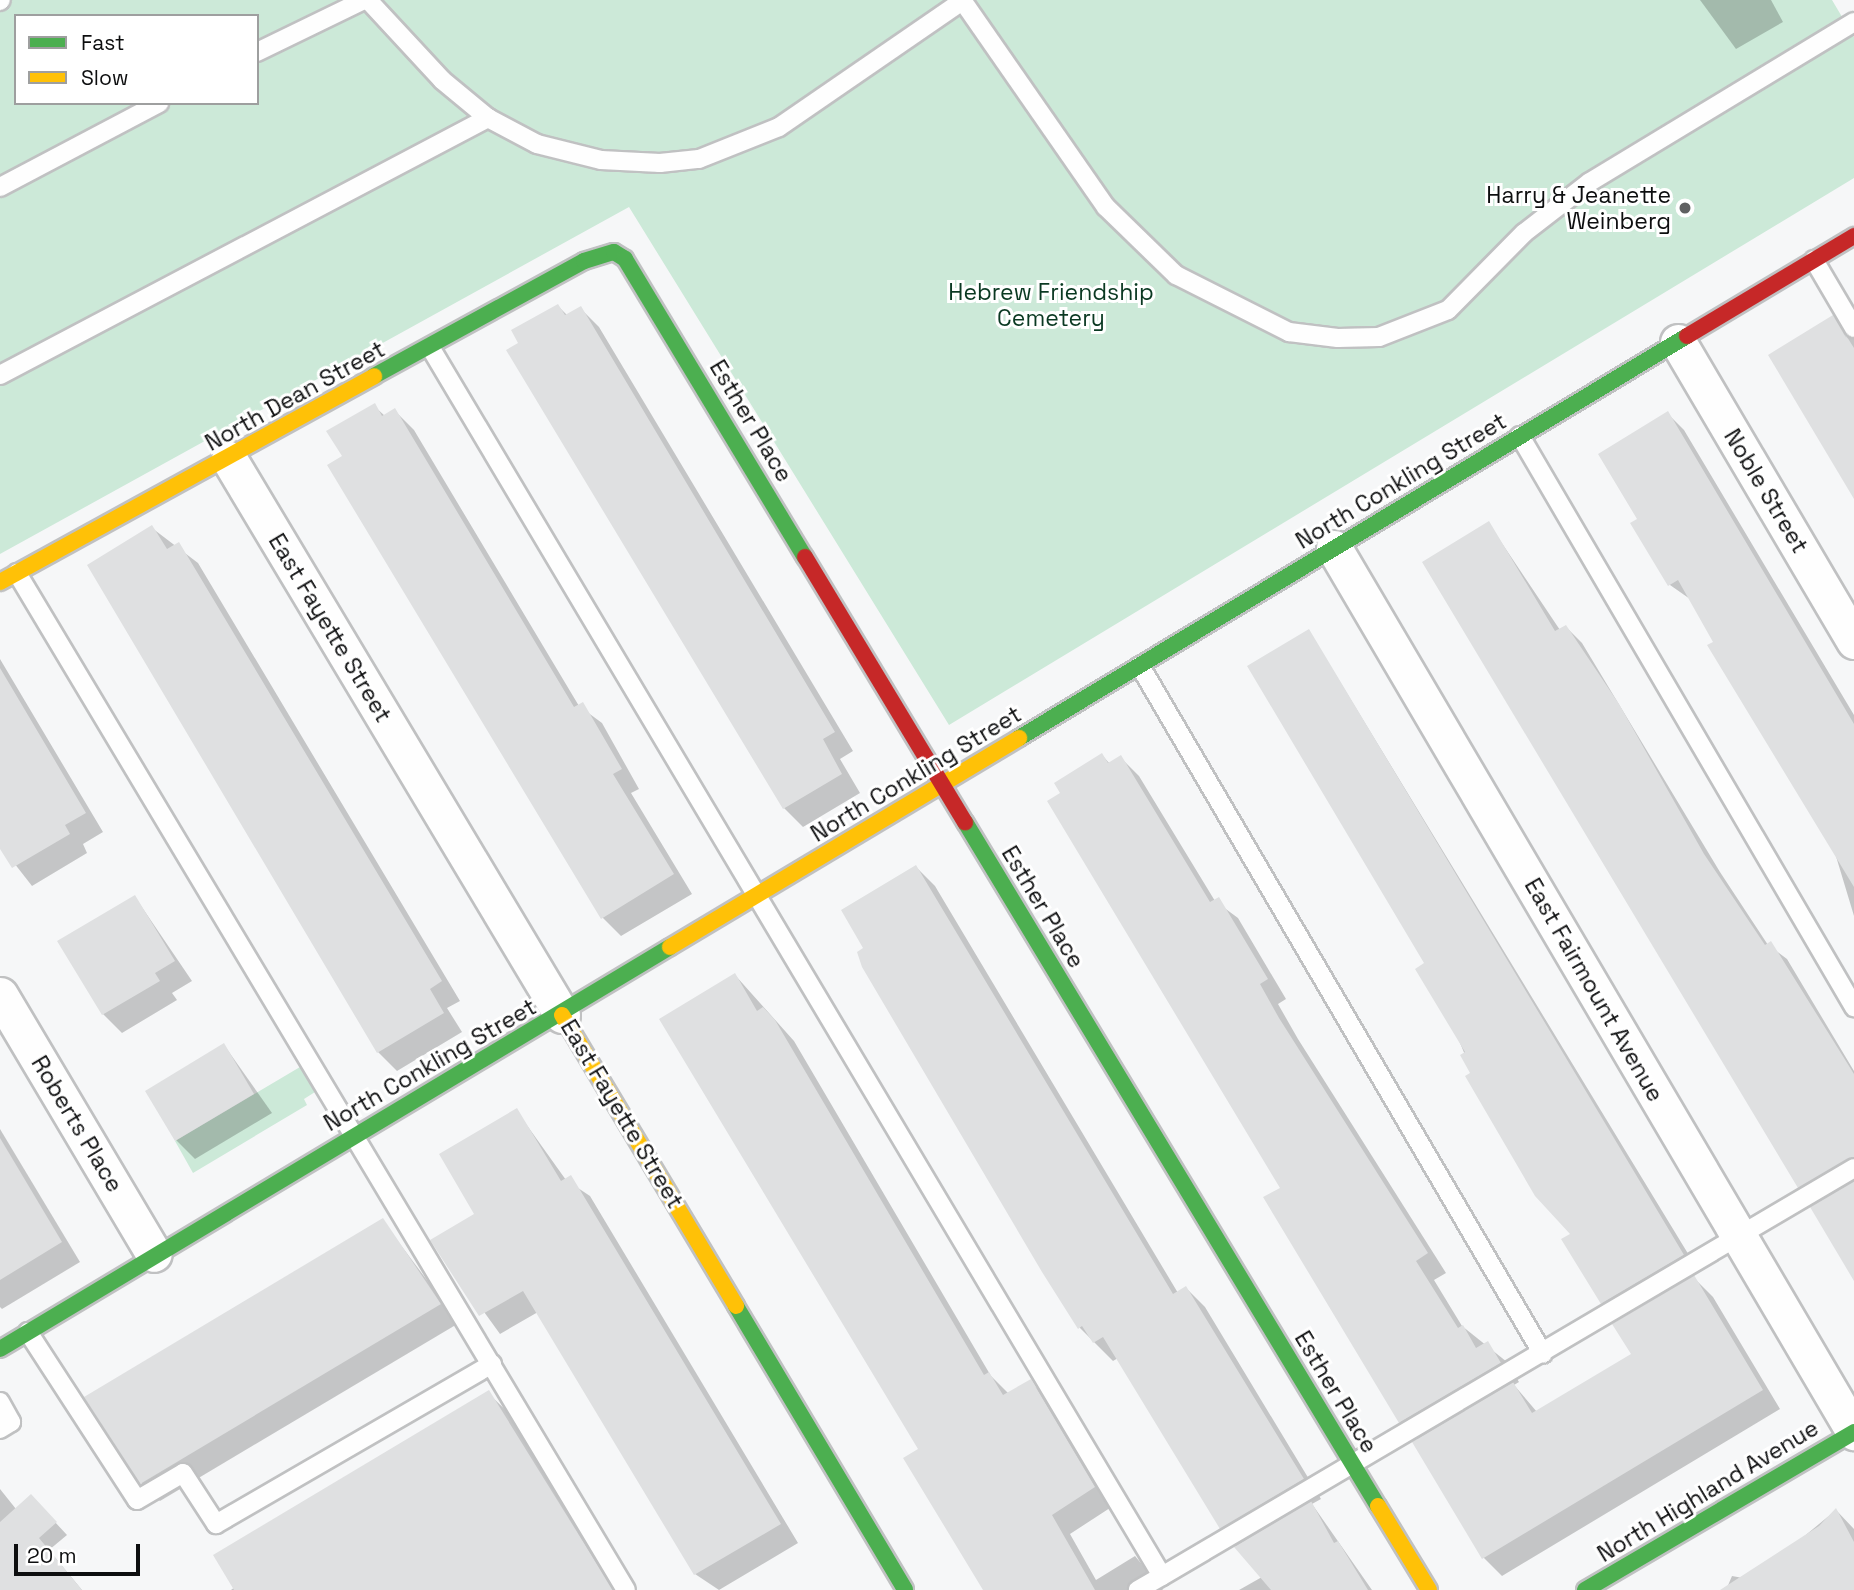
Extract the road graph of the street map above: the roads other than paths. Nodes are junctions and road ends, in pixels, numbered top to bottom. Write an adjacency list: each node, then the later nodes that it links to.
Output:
1 (366, 0): 4 (lane); 6 (lane)
2 (962, 1): 3 (lane); 6 (lane)
3 (1854, 23)
4 (259, 51)
5 (155, 105): 7 (lane)
6 (488, 118): 14 (lane)
7 (0, 187)
8 (1854, 236): 10 (street, North Conkling Street)
9 (614, 252): 13 (street, North Dean Street); 22 (street, Esther Place)
10 (1814, 260): 11 (lane); 12 (street, North Conkling Street)
11 (1854, 328)
12 (1678, 342): 15 (street, North Conkling Street); 20 (street, Noble Street)
13 (429, 347): 16 (street, North Dean Street); 23 (lane)
14 (0, 375)
15 (1520, 436): 17 (street, North Conkling Street); 25 (lane)
16 (229, 459): 18 (street, North Dean Street); 26 (street, East Fayette Street)
17 (1334, 548): 21 (street, North Conkling Street); 29 (street, East Fairmount Avenue)
18 (17, 573): 19 (street, North Dean Street); 27 (lane)
19 (0, 583)
20 (1854, 640)
21 (1140, 666): 22 (street, North Conkling Street); 33 (lane)
22 (943, 785): 23 (street, North Conkling Street); 38 (street, Esther Place)
23 (759, 894): 26 (street, North Conkling Street); 39 (lane)
24 (0, 995): 30 (street, Roberts Place)
25 (1854, 1007)
26 (562, 1015): 27 (street, North Conkling Street); 41 (street, East Fayette Street)
27 (353, 1136): 30 (street, North Conkling Street); 34 (lane)
28 (1854, 1168): 29 (lane)
29 (1739, 1236): 33 (lane); 37 (street, East Fairmount Avenue)
30 (154, 1254): 31 (street, North Conkling Street)
31 (28, 1332): 32 (street, North Conkling Street); 34 (lane)
32 (0, 1349)
33 (1543, 1354): 38 (lane)
34 (492, 1364): 40 (lane)
35 (0, 1402): 36 (lane)
36 (0, 1429)
37 (1854, 1432): 44 (street, North Highland Avenue)
38 (1353, 1466): 39 (lane); 43 (street, Esther Place)
39 (1162, 1576): 42 (lane)
40 (626, 1590)
41 (905, 1590)
42 (1138, 1590)
43 (1429, 1590)
44 (1585, 1590)

